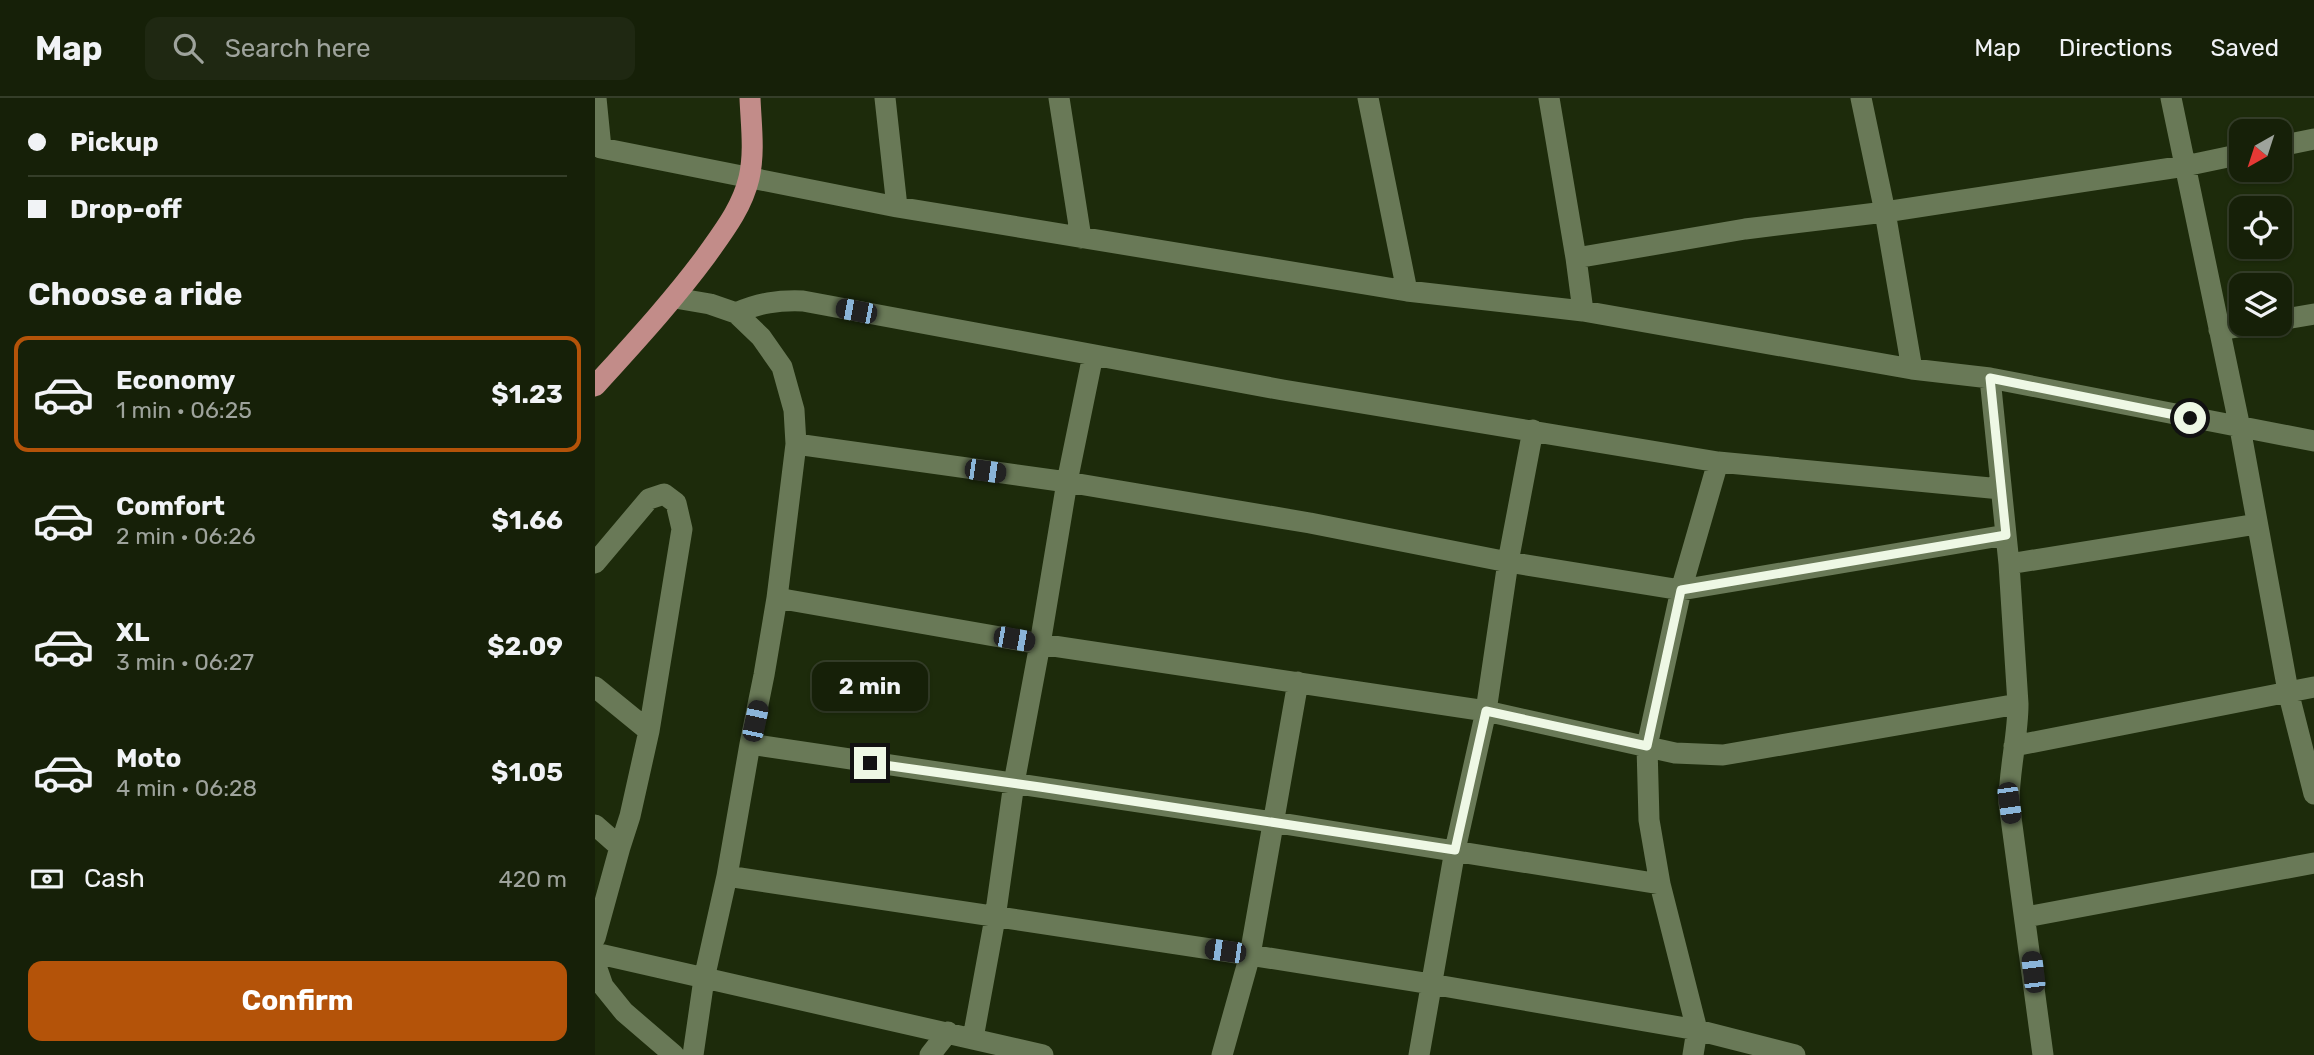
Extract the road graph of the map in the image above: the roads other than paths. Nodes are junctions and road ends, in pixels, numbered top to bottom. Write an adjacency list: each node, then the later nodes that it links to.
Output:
1 (596, 98): 11 (street)
2 (750, 98): 14 (main road)
3 (885, 98): 15 (street)
4 (1059, 98): 17 (street)
5 (1368, 98): 19 (street)
6 (1549, 98): 18 (street)
7 (1861, 98): 16 (street)
8 (2171, 98): 13 (street)
9 (2314, 139): 10 (street)
10 (2293, 143)
11 (598, 151): 14 (street)
12 (2229, 157): 13 (street)
13 (2185, 166): 16 (street); 26 (street)
14 (749, 178): 15 (street); 20 (main road)
15 (897, 208): 17 (street)
16 (1885, 212): 18 (street); 28 (street)
17 (1081, 238): 19 (street)
18 (1576, 258): 21 (street)
19 (1407, 290): 21 (street)
20 (675, 298): 22 (street); 30 (main road)
21 (1583, 311): 28 (street)
22 (736, 313): 27 (street); 34 (street)
23 (2314, 314): 24 (street)
24 (2292, 318)
25 (2229, 328): 26 (street)
26 (2219, 330): 31 (street)
27 (1093, 355): 32 (street); 36 (street)
28 (1912, 369): 29 (street)
29 (1990, 378): 31 (street); 37 (street)
30 (595, 386)
31 (2240, 428): 33 (street); 38 (street)
32 (1533, 430): 35 (street); 40 (street)
33 (2314, 440)
34 (796, 444): 36 (street); 44 (street)
35 (1718, 462): 37 (street); 43 (street)
36 (1067, 482): 40 (street); 45 (street)
37 (2001, 489): 39 (street)
38 (2257, 524): 42 (street); 49 (street)
39 (2006, 535): 42 (street); 43 (street)
40 (1508, 562): 43 (street); 51 (street)
41 (595, 563): 52 (street)
42 (2009, 564): 50 (street)
43 (1681, 590): 54 (street)
44 (777, 598): 45 (street); 53 (street)
45 (1040, 644): 46 (street); 56 (street)
46 (1299, 682): 51 (street); 58 (street)
47 (595, 687): 52 (street)
48 (2314, 687): 49 (street)
49 (2288, 691): 55 (street); 57 (street)
50 (2018, 704): 54 (street); 55 (street)
51 (1486, 711): 54 (street); 61 (street)
52 (649, 731): 60 (street)
53 (750, 744): 56 (street); 63 (street)
54 (1647, 746): 64 (street)
55 (2014, 746): 65 (street)
56 (1014, 783): 58 (street); 66 (street)
57 (2314, 794)
58 (1273, 822): 61 (street); 69 (street)
59 (595, 825): 60 (street)
60 (620, 847): 67 (street)
61 (1455, 850): 64 (street); 72 (street)
62 (2314, 863): 65 (street)
63 (727, 876): 66 (street); 71 (street)
64 (1660, 884): 73 (street)
65 (2026, 917): 84 (street)
66 (995, 918): 69 (street); 75 (street)
67 (595, 938)
68 (595, 953): 71 (street)
69 (1250, 955): 72 (street); 80 (street)
70 (595, 963): 76 (street)
71 (704, 979): 74 (street); 77 (street)
72 (1431, 985): 73 (street); 81 (street)
73 (1697, 1030): 82 (street); 83 (street)
74 (948, 1032): 75 (street); 78 (street)
75 (973, 1038): 79 (street)
76 (674, 1055)
77 (693, 1055)
78 (930, 1055)
79 (1044, 1055)
80 (1222, 1055)
81 (1419, 1055)
82 (1693, 1055)
83 (1795, 1055)
84 (2043, 1055)

